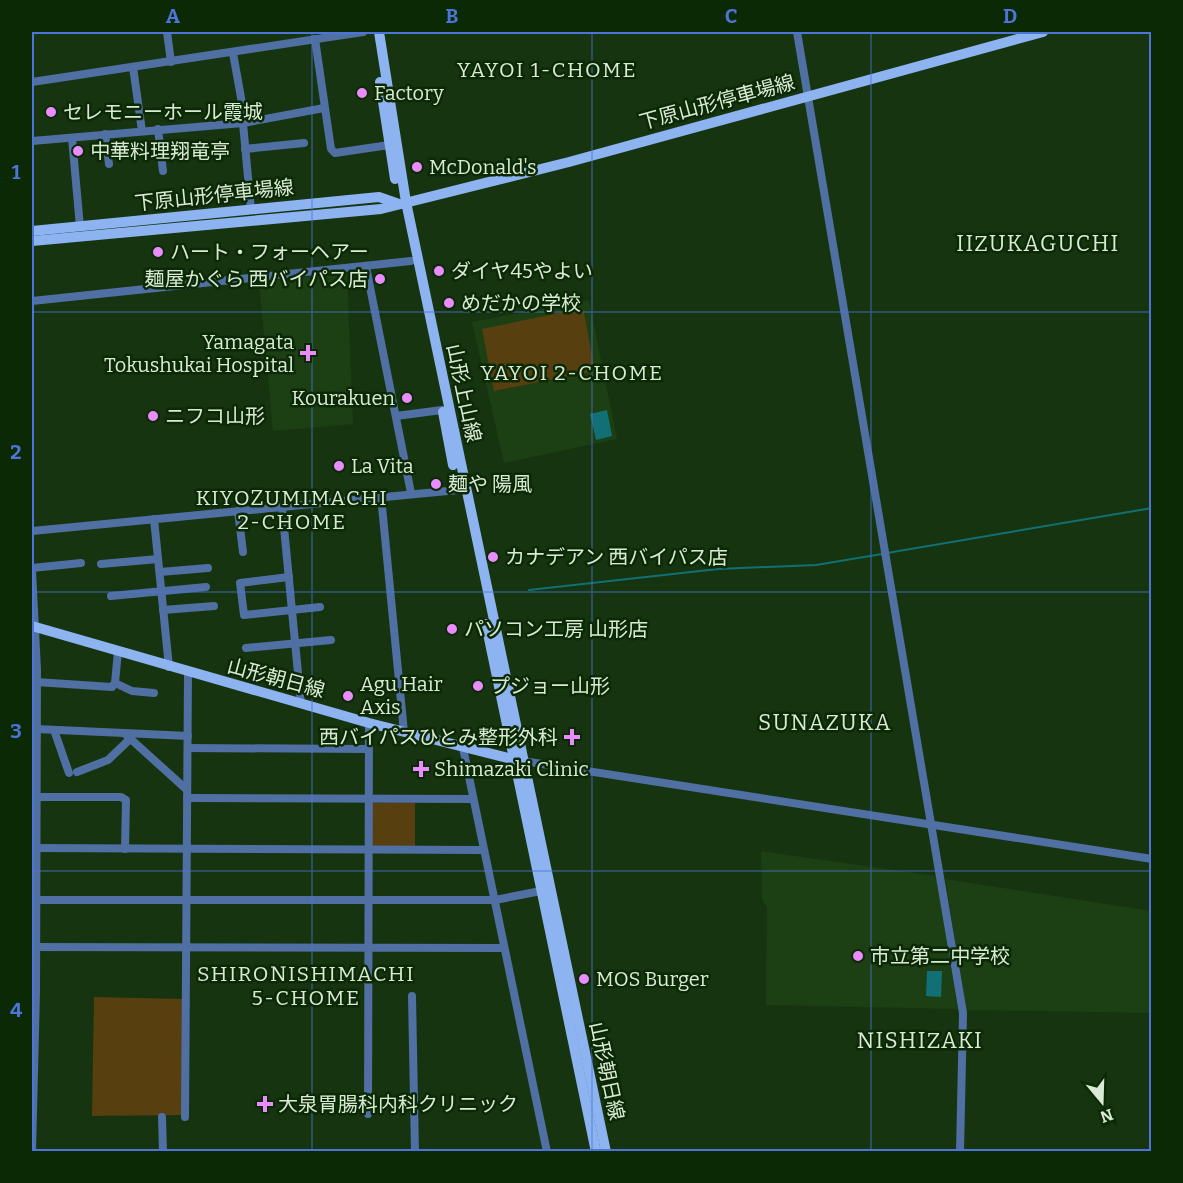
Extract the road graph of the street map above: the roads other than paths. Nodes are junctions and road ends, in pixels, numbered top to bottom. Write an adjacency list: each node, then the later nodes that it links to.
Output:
1 (167, 32): 9 (street)
2 (363, 32): 7 (street)
3 (372, 32): 21 (main road, 山形上山線)
4 (379, 32): 25 (main road, 山形上山線)
5 (797, 32): 12 (street)
6 (1043, 32): 12 (main road, 下原山形停車場線)
7 (315, 39): 8 (street); 13 (street)
8 (233, 53): 9 (street); 14 (street)
9 (171, 62): 10 (street)
10 (133, 67): 11 (street); 16 (street)
11 (32, 82)
12 (809, 96): 25 (main road, 下原山形停車場線); 82 (street)
13 (324, 108): 14 (street); 21 (street)
14 (244, 122): 15 (street); 22 (street)
15 (158, 129): 16 (street); 24 (street)
16 (142, 131): 17 (street)
17 (105, 134): 18 (street); 23 (street)
18 (72, 138): 19 (street); 27 (street)
19 (32, 141)
20 (304, 143): 22 (street)
21 (389, 145): 25 (main road, 山形上山線)
22 (245, 149): 26 (street)
23 (109, 164)
24 (163, 171)
25 (403, 203): 26 (main road, 下原山形停車場線); 29 (main road, 下原山形停車場線); 30 (main road, 山形上山線); 77 (main road, 山形上山線)
26 (251, 210): 27 (main road, 下原山形停車場線)
27 (80, 226): 28 (main road, 下原山形停車場線)
28 (32, 231)
29 (32, 241)
30 (411, 261): 31 (street); 33 (main road, 山形上山線)
31 (366, 267): 32 (street); 34 (street)
32 (32, 301)
33 (442, 410): 34 (street); 35 (main road, 山形上山線)
34 (396, 416): 36 (street)
35 (458, 490): 36 (street); 77 (main road, 山形上山線)
36 (411, 493): 37 (street)
37 (381, 496): 38 (street); 71 (street)
38 (282, 507): 39 (street); 49 (street)
39 (238, 511): 40 (street); 42 (street)
40 (154, 519): 41 (street); 43 (street)
41 (32, 531)
42 (243, 552)
43 (158, 559): 45 (street); 48 (street)
44 (81, 563): 47 (street)
45 (101, 564)
46 (208, 568): 48 (street)
47 (32, 569): 57 (street)
48 (160, 572): 51 (street)
49 (289, 577): 56 (street); 56 (street)
50 (206, 587): 51 (street)
51 (161, 592): 52 (street); 55 (street)
52 (111, 596)
53 (214, 606): 55 (street)
54 (320, 607): 56 (street)
55 (163, 610): 62 (street)
56 (292, 610): 59 (street)
57 (34, 627): 61 (main road, 山形朝日線); 64 (street)
58 (331, 640): 59 (street)
59 (295, 643): 60 (street); 67 (street)
60 (246, 648)
61 (118, 651): 62 (main road, 山形朝日線); 65 (street)
62 (169, 667): 63 (main road, 山形朝日線)
63 (188, 673): 67 (main road, 山形朝日線); 73 (street)
64 (36, 682): 65 (street); 69 (street)
65 (115, 683): 66 (street)
66 (154, 693)
67 (301, 704): 68 (main road, 山形朝日線)
68 (369, 723): 71 (main road, 山形朝日線); 76 (street)
69 (36, 729): 70 (street); 79 (street)
70 (54, 730): 72 (street); 72 (street)
71 (404, 732): 75 (main road, 山形朝日線)
72 (127, 736): 73 (street); 78 (street)
73 (188, 736): 74 (street)
74 (188, 748): 76 (street); 78 (street)
75 (463, 748): 77 (main road, 山形朝日線); 81 (street)
76 (368, 749): 80 (street)
77 (518, 760): 82 (street); 89 (main road, 山形朝日線)
78 (186, 794): 80 (street); 85 (street)
79 (36, 797): 83 (street); 84 (street)
80 (368, 800): 81 (street); 86 (street)
81 (473, 800): 87 (street)
82 (931, 824): 88 (street); 108 (street)
83 (34, 848): 84 (street); 90 (street)
84 (125, 849): 85 (street)
85 (186, 850): 86 (street); 92 (street)
86 (367, 850): 87 (street); 93 (street)
87 (483, 850): 91 (street)
88 (1152, 859)
89 (546, 890): 91 (street); 106 (main road, 山形朝日線); 107 (main road, 山形朝日線)
90 (34, 900): 92 (street); 94 (street)
91 (495, 900): 93 (street); 97 (street)
92 (186, 901): 93 (street); 95 (street)
93 (367, 902): 96 (street)
94 (34, 947): 95 (street); 102 (street)
95 (186, 948): 96 (street); 100 (street)
96 (367, 948): 97 (street); 99 (street)
97 (504, 948): 105 (street)
98 (412, 996): 104 (street)
99 (368, 1114)
100 (185, 1117)
101 (162, 1118): 103 (street)
102 (32, 1152)
103 (163, 1152)
104 (415, 1152)
105 (547, 1152)
106 (596, 1152)
107 (606, 1152)
108 (960, 1152)

